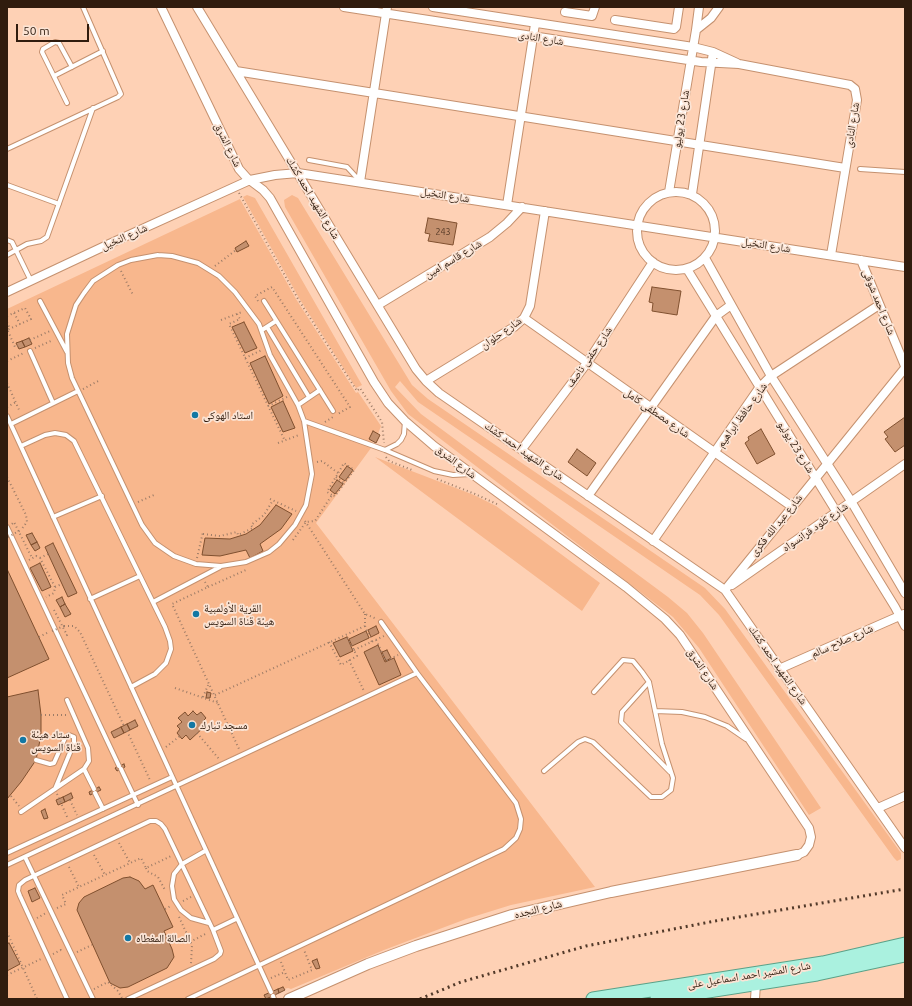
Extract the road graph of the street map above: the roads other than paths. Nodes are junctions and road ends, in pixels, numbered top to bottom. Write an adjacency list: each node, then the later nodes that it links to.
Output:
1 (83, 7): 19 (lane)
2 (161, 7): 39 (street, شارع الشرق)
3 (198, 7): 25 (street, شارع الشهيد احمد كشك)
4 (344, 7): 10 (street, شارع النادى)
5 (433, 7): 13 (street, شارع النادى)
6 (595, 7): 11 (street)
7 (679, 7): 12 (street)
8 (699, 7): 14 (street, شارع 23 يوليو)
9 (719, 7): 14 (street)
10 (386, 10): 16 (street, شارع النادى); 27 (street)
11 (565, 12)
12 (615, 20)
13 (535, 24): 15 (street, شارع النادى); 16 (street)
14 (696, 30): 18 (street, شارع 23 يوليو)
15 (596, 33): 17 (street); 18 (street, شارع النادى)
16 (533, 36): 17 (street, شارع النادى); 30 (street)
17 (594, 46): 21 (street, شارع النادى)
18 (693, 47): 20 (street, شارع النادى); 21 (street, شارع 23 يوليو)
19 (103, 51): 24 (lane); 29 (lane)
20 (713, 52): 22 (street, شارع 23 يوليو); 23 (street, شارع النادى)
21 (691, 60): 22 (street, شارع النادى); 31 (street, شارع 23 يوليو)
22 (712, 64): 23 (street, شارع النادى); 32 (street, شارع 23 يوليو)
23 (739, 64): 35 (street, شارع النادى)
24 (72, 67): 26 (lane); 26 (lane)
25 (236, 71): 27 (street); 38 (street, شارع الشهيد احمد كشك)
26 (54, 76): 28 (lane)
27 (374, 93): 30 (street); 40 (street)
28 (67, 103)
29 (93, 108): 33 (lane); 44 (lane)
30 (521, 116): 31 (street); 45 (street)
31 (678, 141): 32 (street); 42 (street, شارع 23 يوليو)
32 (700, 145): 35 (street); 43 (street, شارع 23 يوليو)
33 (7, 149)
34 (309, 160): 40 (lane)
35 (845, 168): 53 (street, شارع النادى)
36 (860, 169): 37 (lane)
37 (905, 172)
38 (298, 173): 39 (street, شارع النخيل); 40 (street, شارع النخيل); 63 (street, شارع الشهيد احمد كشك)
39 (250, 180): 59 (street, شارع النخيل); 87 (street, شارع الشرق)
40 (360, 182): 45 (street, شارع النخيل)
41 (7, 185): 44 (lane)
42 (669, 192): 43 (street); 48 (street)
43 (692, 194): 49 (street)
44 (59, 204): 51 (lane)
45 (507, 205): 46 (street, شارع النخيل)
46 (522, 207): 47 (street, شارع النخيل); 63 (street, شارع قاسم امين)
47 (545, 211): 48 (street, شارع النخيل); 67 (street, شارع حلوان)
48 (637, 225): 49 (street, شارع النخيل); 56 (street)
49 (715, 237): 53 (street, شارع النخيل); 54 (street)
50 (7, 240): 51 (lane)
51 (16, 250): 52 (lane); 59 (lane)
52 (7, 254)
53 (831, 255): 55 (street, شارع النخيل)
54 (705, 258): 58 (street); 64 (street, شارع 23 يوليو)
55 (861, 260): 57 (street, شارع النخيل); 65 (street, شارع احمد شوقى)
56 (653, 262): 58 (street); 73 (street, شارع حفنى ناصف)
57 (905, 267)
58 (687, 269): 66 (street, شارع 23 يوليو)
59 (31, 281): 60 (street, شارع النخيل)
60 (7, 292)
61 (40, 301): 72 (lane)
62 (264, 301): 68 (lane)
63 (378, 305): 76 (street, شارع الشهيد احمد كشك)
64 (731, 305): 66 (street); 75 (street, شارع 23 يوليو)
65 (880, 305): 74 (street, شارع احمد شوقى); 75 (street, شارع حافظ ابراهيم)
66 (716, 316): 77 (street, شارع 23 يوليو); 83 (street)
67 (524, 318): 73 (street, شارع مصطفى كامل); 76 (street, شارع حلوان)
68 (276, 321): 69 (lane); 78 (lane)
69 (267, 327): 70 (lane); 80 (lane)
70 (262, 330): 72 (lane); 82 (lane)
71 (30, 351): 81 (lane)
72 (67, 352): 79 (lane)
73 (587, 363): 83 (street, شارع مصطفى كامل); 90 (street, شارع حفنى ناصف)
74 (905, 367): 93 (street, شارع عبد الله فكرى)
75 (772, 376): 77 (street, شارع حافظ ابراهيم); 93 (street, شارع 23 يوليو)
76 (426, 381): 90 (street, شارع الشهيد احمد كشك)
77 (759, 388): 92 (street, شارع حافظ ابراهيم); 96 (street, شارع 23 يوليو)
78 (320, 390): 80 (lane); 84 (lane)
79 (78, 391): 81 (lane); 105 (lane)
80 (309, 397): 82 (lane)
81 (53, 403): 88 (lane)
82 (298, 405): 86 (lane)
83 (651, 408): 92 (street, شارع مصطفى كامل); 98 (street)
84 (332, 411)
85 (7, 416): 88 (lane)
86 (304, 421): 91 (lane); 105 (lane)
87 (405, 421): 91 (lane); 95 (street, شارع الشرق)
88 (11, 424): 89 (lane)
89 (21, 446): 97 (lane); 102 (lane)
90 (522, 449): 98 (street, شارع الشهيد احمد كشك)
91 (385, 450): 95 (lane)
92 (715, 453): 100 (street, شارع مصطفى كامل); 104 (street, شارع حافظ ابراهيم)
93 (827, 464): 96 (street, شارع عبد الله فكرى); 99 (street, شارع 23 يوليو)
94 (905, 464): 99 (street, شارع كلود فرانسواه)
95 (471, 474): 121 (street, شارع الشرق)
96 (815, 478): 100 (street, شارع عبد الله فكرى); 101 (street, شارع 23 يوليو)
97 (102, 496): 102 (lane); 106 (lane)
98 (588, 496): 104 (street, شارع الشهيد احمد كشك)
99 (851, 501): 101 (street, شارع كلود فرانسواه); 108 (street, شارع 23 يوليو)
100 (791, 506): 107 (street, شارع عبد الله فكرى)
101 (837, 512): 107 (street, شارع كلود فرانسواه); 111 (street, شارع 23 يوليو)
102 (53, 517): 109 (lane)
103 (7, 526): 129 (lane)
104 (653, 541): 107 (street, شارع الشهيد احمد كشك)
105 (221, 566): 110 (lane)
106 (140, 576): 109 (lane); 110 (lane)
107 (725, 590): 114 (street, شارع الشهيد احمد كشك)
108 (905, 593)
109 (90, 599): 117 (lane)
110 (153, 602): 117 (lane)
111 (903, 615): 113 (street, شارع 23 يوليو); 114 (street, شارع صلاح سالم)
112 (381, 622): 115 (lane)
113 (905, 626)
114 (779, 669): 132 (street, شارع الشهيد احمد كشك)
115 (417, 674): 127 (lane); 149 (lane)
116 (648, 682): 118 (lane); 120 (lane); 125 (lane)
117 (131, 687): 126 (lane)
118 (594, 692)
119 (67, 700): 123 (lane)
120 (655, 711): 121 (lane); 125 (lane)
121 (756, 747): 138 (street, شارع الشرق)
122 (36, 760): 128 (lane)
123 (84, 769): 128 (lane); 133 (lane)
124 (544, 771): 125 (lane)
125 (671, 774)
126 (172, 777): 127 (lane); 129 (lane)
127 (176, 787): 131 (lane); 136 (lane)
128 (55, 789): 134 (lane)
129 (133, 795): 131 (lane); 133 (lane)
130 (905, 796): 132 (street)
131 (138, 805): 139 (lane)
132 (878, 808): 135 (street, شارع الشهيد احمد كشك)
133 (103, 809): 137 (lane)
134 (21, 812)
135 (905, 848)
136 (206, 851): 140 (lane); 143 (lane)
137 (7, 853)
138 (797, 855): 157 (street, شارع النجده)
139 (25, 857): 141 (lane); 142 (lane)
140 (182, 864): 142 (lane); 144 (lane); 144 (lane)
141 (7, 865)
142 (34, 876): 153 (lane); 154 (lane)
143 (236, 919): 145 (lane); 149 (lane)
144 (209, 923): 145 (lane)
145 (213, 930): 155 (lane)
146 (905, 944): 148 (main road, شارع المشير احمد اسماعيل على)
147 (905, 955): 148 (main road, شارع المشير احمد اسماعيل على)
148 (848, 963): 150 (main road, شارع المشير احمد اسماعيل على); 151 (main road, شارع المشير احمد اسماعيل على)
149 (258, 966): 152 (lane); 156 (lane)
150 (756, 984): 151 (main road, شارع المشير احمد اسماعيل على); 160 (street)
151 (702, 991): 158 (main road, شارع المشير احمد اسماعيل على); 159 (main road, شارع المشير احمد اسماعيل على)
152 (273, 996)
153 (67, 999)
154 (93, 999)
155 (128, 999)
156 (188, 999)
157 (289, 999)
158 (598, 999)
159 (657, 999)
160 (755, 999)

